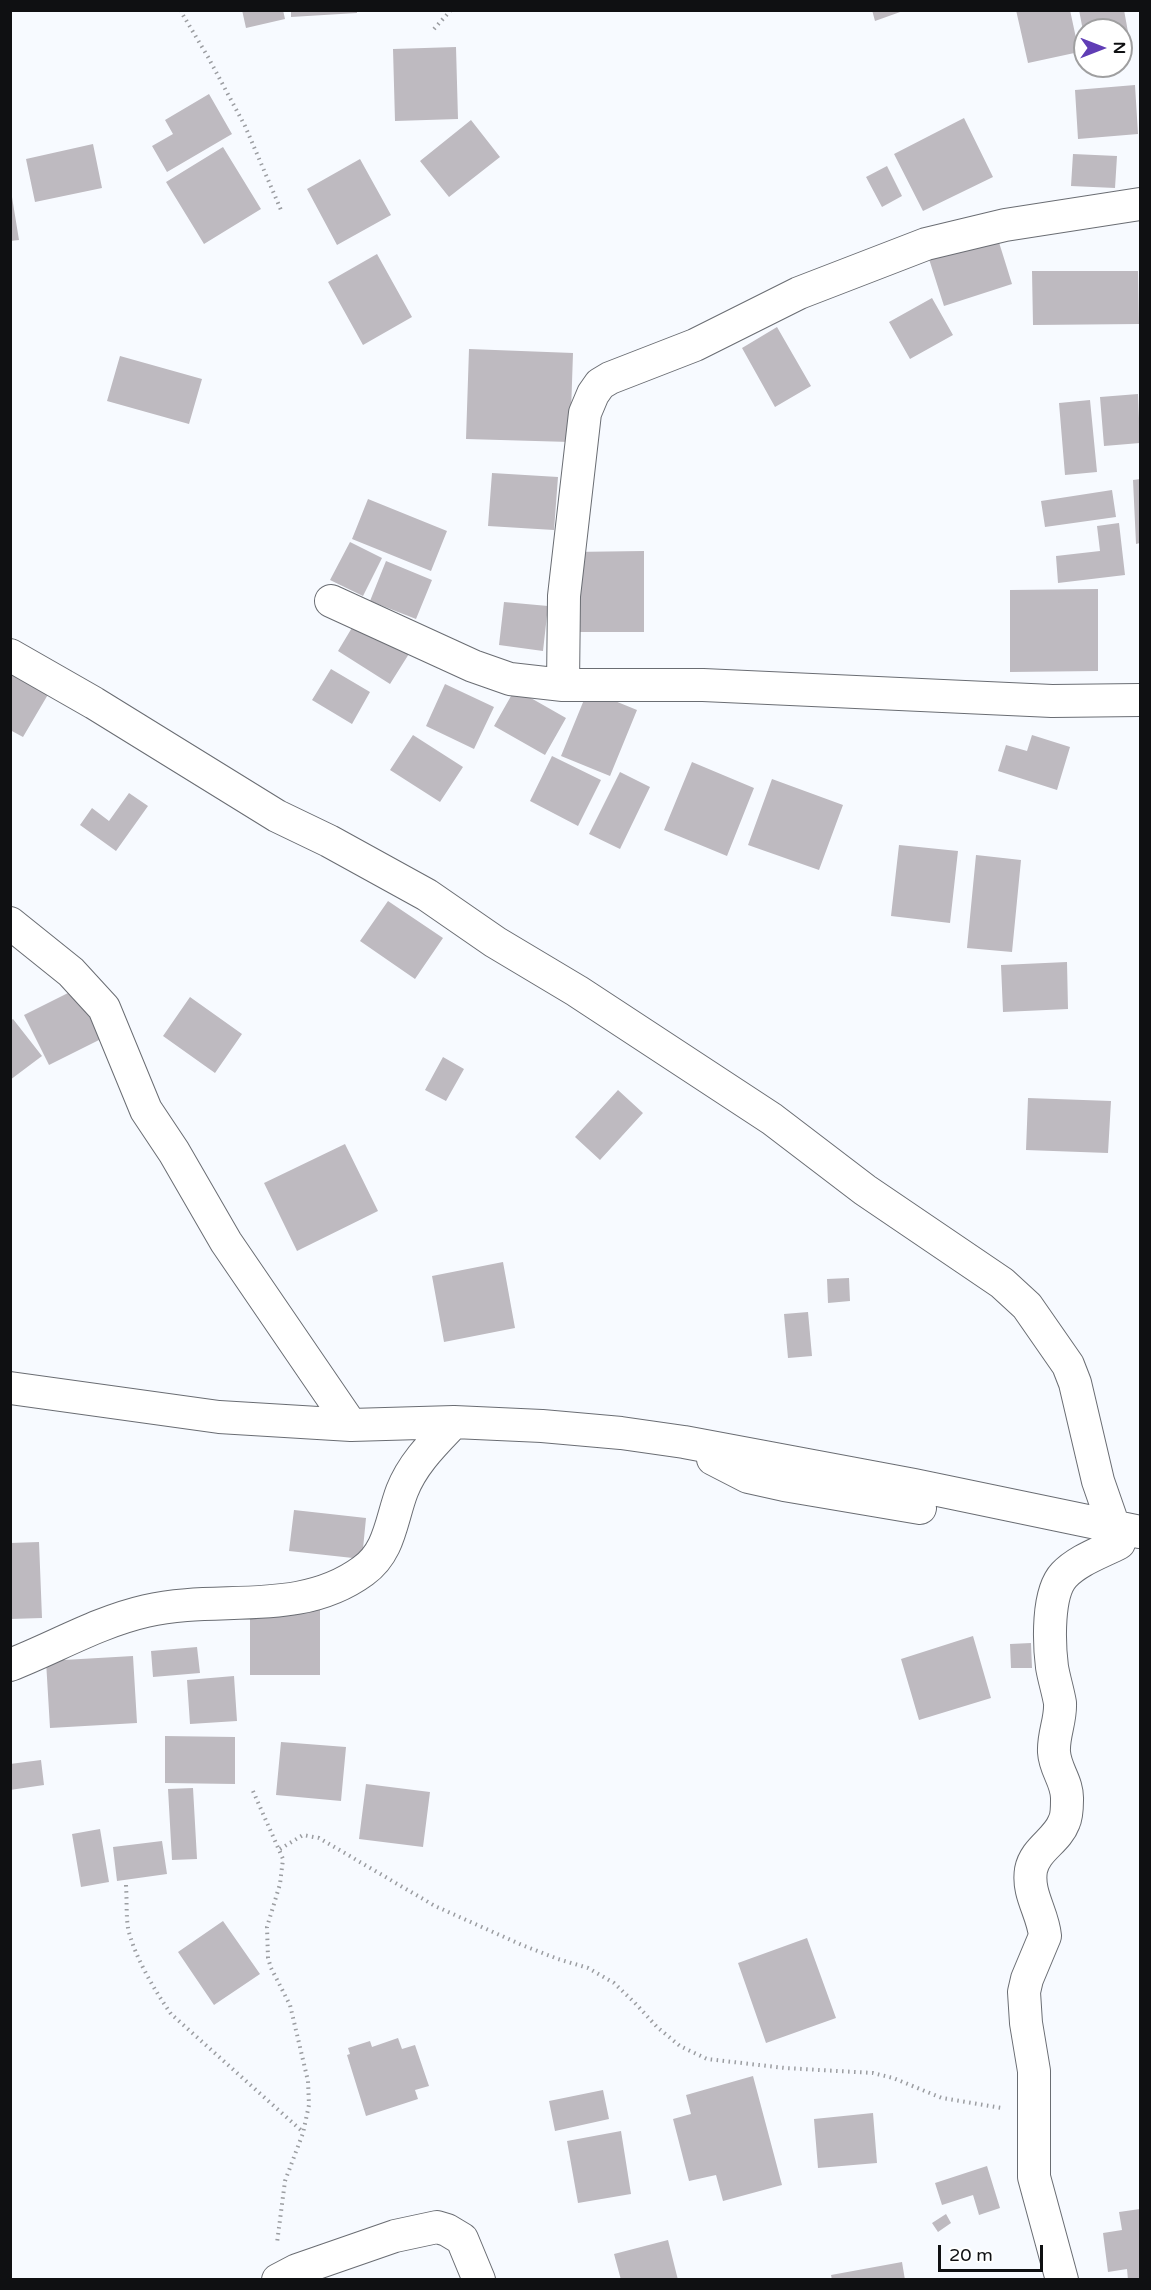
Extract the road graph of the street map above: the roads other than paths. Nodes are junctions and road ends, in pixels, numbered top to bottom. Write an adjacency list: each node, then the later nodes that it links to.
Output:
1 (1140, 204): 4 (street)
2 (331, 601): 4 (street)
3 (10, 655): 10 (street)
4 (563, 686): 5 (street)
5 (1140, 700)
6 (10, 923): 9 (street)
7 (10, 1388): 9 (street)
8 (453, 1422): 9 (street); 10 (street); 11 (street)
9 (351, 1425)
10 (1129, 1538): 14 (street)
11 (10, 1665)
12 (278, 2280): 13 (street)
13 (478, 2280)
14 (1062, 2280)

